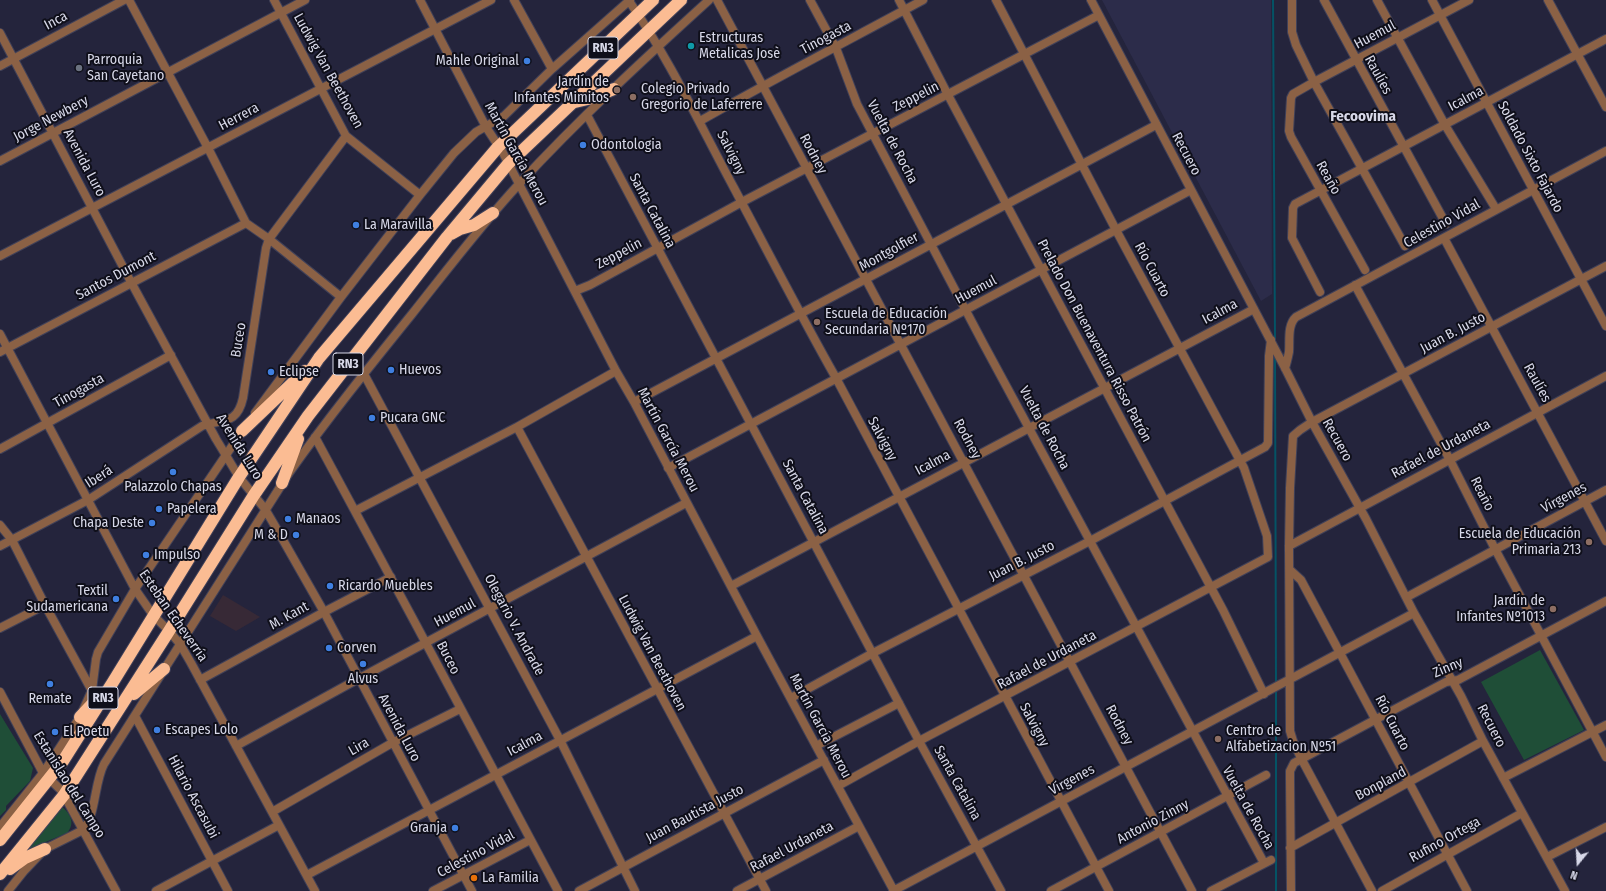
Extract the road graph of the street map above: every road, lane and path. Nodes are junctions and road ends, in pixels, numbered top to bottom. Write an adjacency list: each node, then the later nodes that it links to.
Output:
1 (124, 0): 38 (street, Inca)
2 (129, 0): 42 (street)
3 (274, 0): 25 (street, Ludwig Van Beethoven)
4 (305, 0): 25 (street, Jorge Newbery)
5 (420, 0): 29 (street, Martín García Merou)
6 (491, 0): 29 (street, Herrera)
7 (514, 0): 41 (street)
8 (629, 0): 26 (street, Salvigny); 41 (street)
9 (653, 0): 26 (highway, RN3)
10 (681, 0): 30 (highway, RN3)
11 (709, 0): 34 (street)
12 (717, 0): 44 (street, Rodney)
13 (810, 0): 35 (street, Vuelta de Rocha)
14 (899, 0): 24 (street, Prelado Don Buenaventura Risso Patrón)
15 (923, 0): 24 (street, Tinogasta)
16 (996, 0): 36 (street, Río Cuarto)
17 (1091, 0): 27 (street, Recuero)
18 (1292, 0): 43 (street)
19 (1324, 0): 39 (street, Raulíes)
20 (1377, 0): 32 (street)
21 (1432, 0): 28 (street, Soldado Sixto Fajardo)
22 (1469, 0): 28 (street, Huemul)
23 (1548, 0): 37 (street)
24 (904, 10): 35 (street, Tinogasta); 48 (street, Prelado Don Buenaventura Risso Patrón)
25 (281, 12): 42 (street, Jorge Newbery); 45 (street, Ludwig Van Beethoven)
26 (638, 14): 30 (street, Salvigny); 60 (highway, RN3)
27 (1099, 15): 36 (street, Zeppelin); 54 (street, Recuero)
28 (1440, 15): 32 (street, Huemul); 50 (street, Soldado Sixto Fajardo)
29 (435, 29): 45 (street, Herrera); 56 (street, Martín García Merou)
30 (649, 31): 34 (street, Salvigny); 49 (highway, RN3)
31 (0, 33): 38 (street, Avenida Luro)
32 (1397, 38): 39 (street, Huemul); 55 (street)
33 (1606, 39): 37 (street, Icalma)
34 (658, 46): 46 (street); 53 (street, Salvigny)
35 (836, 48): 44 (street, Tinogasta); 58 (street, Vuelta de Rocha)
36 (1023, 54): 48 (street, Zeppelin); 66 (street, Río Cuarto)
37 (1578, 54): 50 (street, Icalma); 51 (street)
38 (13, 59): 40 (street, Inca); 57 (street, Avenida Luro)
39 (1356, 60): 43 (street, Huemul); 61 (street, Raulíes)
40 (0, 66)
41 (552, 69): 56 (street)
42 (168, 73): 57 (street, Jorge Newbery); 62 (street)
43 (1314, 82): 47 (street, Huemul); 68 (street)
44 (763, 85): 53 (street, Tinogasta); 67 (street, Rodney)
45 (320, 88): 59 (street, Ludwig Van Beethoven); 62 (street, Herrera)
46 (614, 89): 49 (highway); 52 (street)
47 (1293, 94): 72 (street, Reaño)
48 (948, 95): 58 (street, Zeppelin); 75 (street, Prelado Don Buenaventura Risso Patrón)
49 (574, 103): 65 (highway, RN3)
50 (1486, 103): 55 (street, Icalma); 71 (street, Soldado Sixto Fajardo)
51 (1606, 106)
52 (587, 115): 69 (street); 87 (street, Santa Catalina)
53 (700, 121): 74 (street, Salvigny)
54 (1156, 124): 66 (street, Montgolfier); 70 (street, Recuero)
55 (1445, 125): 61 (street, Icalma); 77 (street)
56 (486, 126): 60 (street, Martín García Merou); 73 (street)
57 (53, 132): 64 (street, Jorge Newbery); 76 (street, Avenida Luro)
58 (873, 134): 67 (street, Zeppelin); 85 (street, Vuelta de Rocha)
59 (346, 136): 73 (street, Ludwig Van Beethoven); 84 (street)
60 (498, 147): 65 (street, Martín García Merou); 110 (highway, RN3)
61 (1403, 147): 68 (street, Icalma); 80 (street, Raulíes)
62 (208, 148): 76 (street, Herrera); 79 (street)
63 (1606, 151): 71 (street, Celestino Vidal)
64 (0, 161)
65 (508, 164): 69 (street, Martín García Merou); 82 (highway, RN3)
66 (1081, 164): 75 (street, Montgolfier); 81 (street, Río Cuarto)
67 (807, 169): 74 (street, Zeppelin); 92 (street, Rodney)
68 (1362, 169): 72 (street, Icalma); 86 (street)
69 (518, 185): 78 (street); 96 (street, Martín García Merou)
70 (1191, 190): 81 (street, Huemul); 99 (street, Recuero)
71 (1533, 190): 77 (street, Celestino Vidal); 93 (street, Soldado Sixto Fajardo)
72 (1320, 191): 91 (street, Reaño); 97 (street, Icalma)
73 (420, 195): 98 (street)
74 (742, 202): 87 (street, Zeppelin); 101 (street, Salvigny)
75 (1006, 205): 85 (street, Montgolfier); 90 (street, Prelado Don Buenaventura Risso Patrón)
76 (92, 208): 88 (street, Herrera); 94 (street, Avenida Luro)
77 (1496, 209): 83 (street, Celestino Vidal)
78 (493, 213): 82 (highway); 114 (street)
79 (246, 223): 84 (street); 94 (street, Santos Dumont)
80 (1446, 224)
81 (1116, 230): 90 (street, Huemul); 107 (street, Río Cuarto)
82 (447, 237): 123 (highway, RN3)
83 (1444, 238): 95 (street, Celestino Vidal); 103 (street, Raulíes)
84 (269, 239): 98 (street); 124 (street, Buceo)
85 (931, 243): 92 (street, Montgolfier); 100 (street, Vuelta de Rocha)
86 (1405, 246)
87 (657, 249): 96 (street, Zeppelin); 111 (street, Santa Catalina)
88 (0, 256)
89 (1606, 266): 93 (street, Juan B. Justo)
90 (1041, 269): 100 (street, Huemul); 118 (street, Prelado Don Buenaventura Risso Patrón)
91 (1366, 270)
92 (866, 279): 101 (street, Montgolfier); 106 (street, Rodney)
93 (1581, 280): 102 (street, Soldado Sixto Fajardo); 103 (street, Juan B. Justo)
94 (131, 282): 108 (street, Santos Dumont); 109 (street, Avenida Luro)
95 (1355, 285): 112 (street, Celestino Vidal); 115 (street, Reaño)
96 (575, 291): 113 (street, Martín García Merou)
97 (1320, 292)
98 (341, 298): 128 (street)
99 (1254, 309): 105 (street, Recuero); 107 (street, Icalma)
100 (967, 310): 106 (street, Huemul); 127 (street, Vuelta de Rocha)
101 (800, 314): 111 (street, Montgolfier); 117 (street, Salvigny)
102 (1606, 326)
103 (1491, 327): 115 (street, Juan B. Justo); 120 (street, Raulíes)
104 (0, 334): 108 (street, Esteban Echeverría)
105 (1271, 340): 112 (street, Recuero); 132 (street, Juan B. Justo)
106 (901, 344): 117 (street, Huemul); 134 (street, Rodney)
107 (1179, 348): 118 (street, Icalma); 132 (street, Río Cuarto)
108 (4, 350): 122 (street, Esteban Echeverría)
109 (171, 355): 122 (street, Tinogasta); 124 (street, Avenida Luro)
110 (319, 358): 128 (highway); 136 (highway, RN3)
111 (715, 358): 119 (street, Montgolfier); 125 (street, Santa Catalina)
112 (1285, 368): 121 (street, Recuero)
113 (616, 371): 119 (street, Martín García Merou); 126 (street)
114 (364, 374): 129 (street); 137 (street, Olegario V. Andrade)
115 (1404, 374): 121 (street, Juan B. Justo); 133 (street, Reaño)
116 (1606, 376): 120 (street, Rafael de Urdaneta)
117 (836, 378): 125 (street, Huemul); 141 (street, Salvigny)
118 (1105, 388): 127 (street, Icalma); 143 (street, Prelado Don Buenaventura Risso Patrón)
119 (634, 402): 135 (street, Martín García Merou)
120 (1539, 412): 133 (street, Rafael de Urdaneta); 144 (street, Raulíes)
121 (1312, 422): 146 (street, Recuero); 155 (street, Juan B. Justo)
122 (48, 423): 130 (street, Tinogasta); 142 (street, Esteban Echeverría)
123 (304, 423): 138 (highway); 140 (highway, RN3)
124 (209, 424): 131 (street, Avenida Luro); 142 (street, Iberá)
125 (751, 424): 135 (street, Huemul); 153 (street, Santa Catalina)
126 (517, 427): 137 (street); 157 (street, Ludwig Van Beethoven)
127 (1030, 428): 134 (street, Icalma); 151 (street, Vuelta de Rocha)
128 (242, 431): 131 (street)
129 (315, 437): 138 (street); 148 (street, Buceo)
130 (0, 449)
131 (225, 454): 136 (street, Avenida Luro); 164 (street)
132 (1240, 460): 143 (street, Juan B. Justo); 158 (street, Río Cuarto)
133 (1450, 460): 146 (street, Rafael de Urdaneta); 156 (street, Reaño)
134 (964, 462): 141 (street, Icalma); 160 (street, Rodney)
135 (668, 468): 145 (street, Martín García Merou)
136 (239, 477): 140 (street, Avenida Luro); 172 (highway, RN3)
137 (419, 477): 148 (street); 168 (street, Olegario V. Andrade)
138 (282, 483): 147 (street)
139 (1606, 490): 144 (street, Vírgenes)
140 (254, 495): 147 (street, Avenida Luro); 175 (highway, RN3)
141 (898, 497): 153 (street, Icalma); 169 (street, Salvigny)
142 (88, 500): 150 (street, Iberá); 164 (street, Esteban Echeverría)
143 (1164, 501): 151 (street, Juan B. Justo); 163 (street, Prelado Don Buenaventura Risso Patrón)
144 (1585, 501): 152 (street, Raulíes); 156 (street, Vírgenes)
145 (686, 503): 157 (street, Huemul); 162 (street, Martín García Merou)
146 (1360, 508): 155 (street, Rafael de Urdaneta); 165 (street, Recuero)
147 (265, 509): 170 (street, Avenida Luro); 179 (street)
148 (355, 511): 161 (street, Buceo)
149 (0, 525): 150 (street)
150 (12, 540): 154 (street, Iberá); 167 (street)
151 (1090, 541): 160 (street, Juan B. Justo); 174 (street, Vuelta de Rocha)
152 (1606, 541)
153 (814, 542): 162 (street, Icalma); 181 (street, Santa Catalina)
154 (0, 546)
155 (1289, 546): 159 (street, Juan B. Justo)
156 (1495, 549): 165 (street, Vírgenes); 177 (street, Reaño)
157 (587, 557): 168 (street, Huemul); 189 (street, Ludwig Van Beethoven)
158 (1268, 557): 163 (street, Rafael de Urdaneta)
159 (1290, 570): 180 (street, Río Cuarto); 186 (street, Juan B. Justo)
160 (1024, 575): 169 (street, Juan B. Justo); 182 (street, Rodney)
161 (391, 577): 170 (street, M. Kant); 178 (street, Buceo)
162 (730, 586): 176 (street, Martín García Merou)
163 (1211, 588): 174 (street, Rafael de Urdaneta); 192 (street, Prelado Don Buenaventura Risso Patrón)
164 (136, 589): 172 (street, Esteban Echeverría); 190 (street)
165 (1408, 597): 171 (street, Recuero)
166 (1606, 601): 177 (street, Zinny)
167 (45, 605): 173 (street); 190 (street)
168 (491, 608): 178 (street, Huemul); 204 (street, Olegario V. Andrade)
169 (958, 608): 181 (street, Juan B. Justo); 193 (street, Salvigny)
170 (324, 612): 184 (street, Avenida Luro); 185 (street, M. Kant)
171 (1414, 613): 180 (street); 187 (street, Recuero)
172 (153, 615): 175 (street, Esteban Echeverría); 188 (highway, RN3)
173 (0, 628)
174 (1136, 628): 182 (street, Rafael de Urdaneta); 202 (street, Vuelta de Rocha)
175 (170, 631): 179 (street, Esteban Echeverría); 195 (highway, RN3)
176 (757, 636): 189 (street, Icalma); 194 (street, Martín García Merou)
177 (1541, 636): 187 (street, Zinny); 203 (street, Reaño)
178 (426, 642): 184 (street, Huemul); 197 (street, Buceo)
179 (180, 644): 183 (street); 185 (street, Esteban Echeverría)
180 (1340, 652): 186 (street); 200 (street, Río Cuarto)
181 (873, 653): 194 (street, Juan B. Justo); 196 (street, Santa Catalina)
182 (1070, 662): 193 (street, Rafael de Urdaneta); 213 (street, Rodney)
183 (164, 668): 195 (highway); 198 (street)
184 (358, 679): 207 (street, Avenida Luro); 208 (street, Huemul)
185 (200, 680): 208 (street, Esteban Echeverría)
186 (1290, 680): 192 (street, Vírgenes); 211 (street, Juan B. Justo)
187 (1452, 681): 200 (street, Zinny); 206 (street, Recuero)
188 (113, 682): 199 (highway); 216 (highway, RN3)
189 (656, 689): 204 (street, Icalma); 226 (street, Ludwig Van Beethoven)
190 (92, 690): 199 (street)
191 (0, 692): 216 (street, Estanislao del Campo)
192 (1264, 694): 202 (street, Vírgenes)
193 (1005, 697): 205 (street, Rafael de Urdaneta); 222 (street, Salvigny)
194 (791, 698): 209 (street, Martín García Merou)
195 (124, 702): 220 (highway, RN3)
196 (899, 703): 205 (street, Santa Catalina); 209 (street)
197 (460, 709): 207 (street, Lira); 214 (street, Buceo)
198 (134, 716): 232 (street); 241 (street, Hilario Ascasubi)
199 (80, 717): 216 (street)
200 (1375, 719): 211 (street, Zinny); 218 (street, Río Cuarto)
201 (1606, 725): 203 (street)
202 (1192, 731): 213 (street, Vírgenes); 221 (street, Vuelta de Rocha)
203 (1593, 732): 210 (street, Reaño); 217 (street)
204 (560, 740): 214 (street, Icalma); 242 (street, Olegario V. Andrade)
205 (919, 741): 219 (street, Rafael de Urdaneta); 236 (street, Santa Catalina)
206 (1483, 741): 217 (street, Recuero); 218 (street, Bonpland)
207 (392, 743): 223 (street, Avenida Luro); 224 (street, Lira)
208 (236, 746): 224 (street, Esteban Echeverría)
209 (816, 746): 212 (street, Martín García Merou)
210 (1606, 757)
211 (1301, 758): 227 (street); 237 (street)
212 (824, 760): 219 (street, Martín García Merou); 226 (street, Juan Bautista Justo)
213 (1126, 766): 222 (street, Vírgenes); 233 (street, Rodney)
214 (495, 775): 223 (street, Icalma); 235 (street, Buceo)
215 (1266, 775): 221 (street, Antonio Zinny)
216 (46, 776): 220 (street, Estanislao del Campo); 230 (street); 234 (highway, RN3)
217 (1503, 778): 225 (street, Recuero)
218 (1409, 784): 227 (street, Bonpland); 239 (street, Río Cuarto)
219 (838, 786): 229 (street, Martín García Merou)
220 (64, 796): 232 (street, Estanislao del Campo); 244 (highway, RN3)
221 (1227, 797): 233 (street, Antonio Zinny); 266 (street, Vuelta de Rocha)
222 (1061, 801): 236 (street, Vírgenes); 243 (street, Salvigny)
223 (429, 809): 245 (street, Avenida Luro); 246 (street, Icalma)
224 (272, 812): 228 (street, Esteban Echeverría)
225 (1522, 812): 239 (street, Rufino Ortega); 240 (street, Recuero)
226 (724, 813): 242 (street, Juan Bautista Justo); 248 (street, Ludwig Van Beethoven)
227 (1335, 823): 237 (street, Bonpland); 268 (street)
228 (279, 825): 241 (street); 246 (street, Esteban Echeverría)
229 (859, 826): 248 (street, Rafael Urdaneta); 261 (street, Martín García Merou)
230 (0, 827)
231 (1606, 827): 240 (street)
232 (83, 830): 238 (street); 250 (street, Estanislao del Campo)
233 (1161, 833): 243 (street, Antonio Zinny); 265 (street, Rodney)
234 (0, 840)
235 (530, 840): 245 (street, Celestino Vidal); 256 (street, Buceo)
236 (977, 846): 261 (street, Vírgenes); 262 (street, Santa Catalina)
237 (1290, 848): 267 (street)
238 (45, 849): 247 (highway); 249 (street)
239 (1448, 854): 269 (street, Rufino Ortega); 270 (street, Río Cuarto)
240 (1547, 857): 271 (street, Recuero)
241 (212, 860): 251 (street); 252 (street, Hilario Ascasubi)
242 (623, 867): 257 (street, Juan Bautista Justo); 258 (street, Olegario V. Andrade)
243 (1096, 867): 263 (street, Antonio Zinny); 264 (street, Salvigny)
244 (0, 874)
245 (463, 874): 254 (street, Celestino Vidal); 255 (street, Avenida Luro)
246 (307, 875): 253 (street, Esteban Echeverría)
247 (0, 878)
248 (759, 879): 259 (street, Rafael Urdaneta); 260 (street, Ludwig Van Beethoven)
249 (8, 891)
250 (116, 891)
251 (156, 891)
252 (228, 891)
253 (315, 891)
254 (433, 891)
255 (472, 891)
256 (558, 891)
257 (579, 891)
258 (635, 891)
259 (737, 891)
260 (766, 891)
261 (894, 891)
262 (1001, 891)
263 (1052, 891)
264 (1109, 891)
265 (1192, 891)
266 (1211, 891)
267 (1291, 891)
268 (1372, 891)
269 (1382, 891)
270 (1467, 891)
271 (1565, 891)

